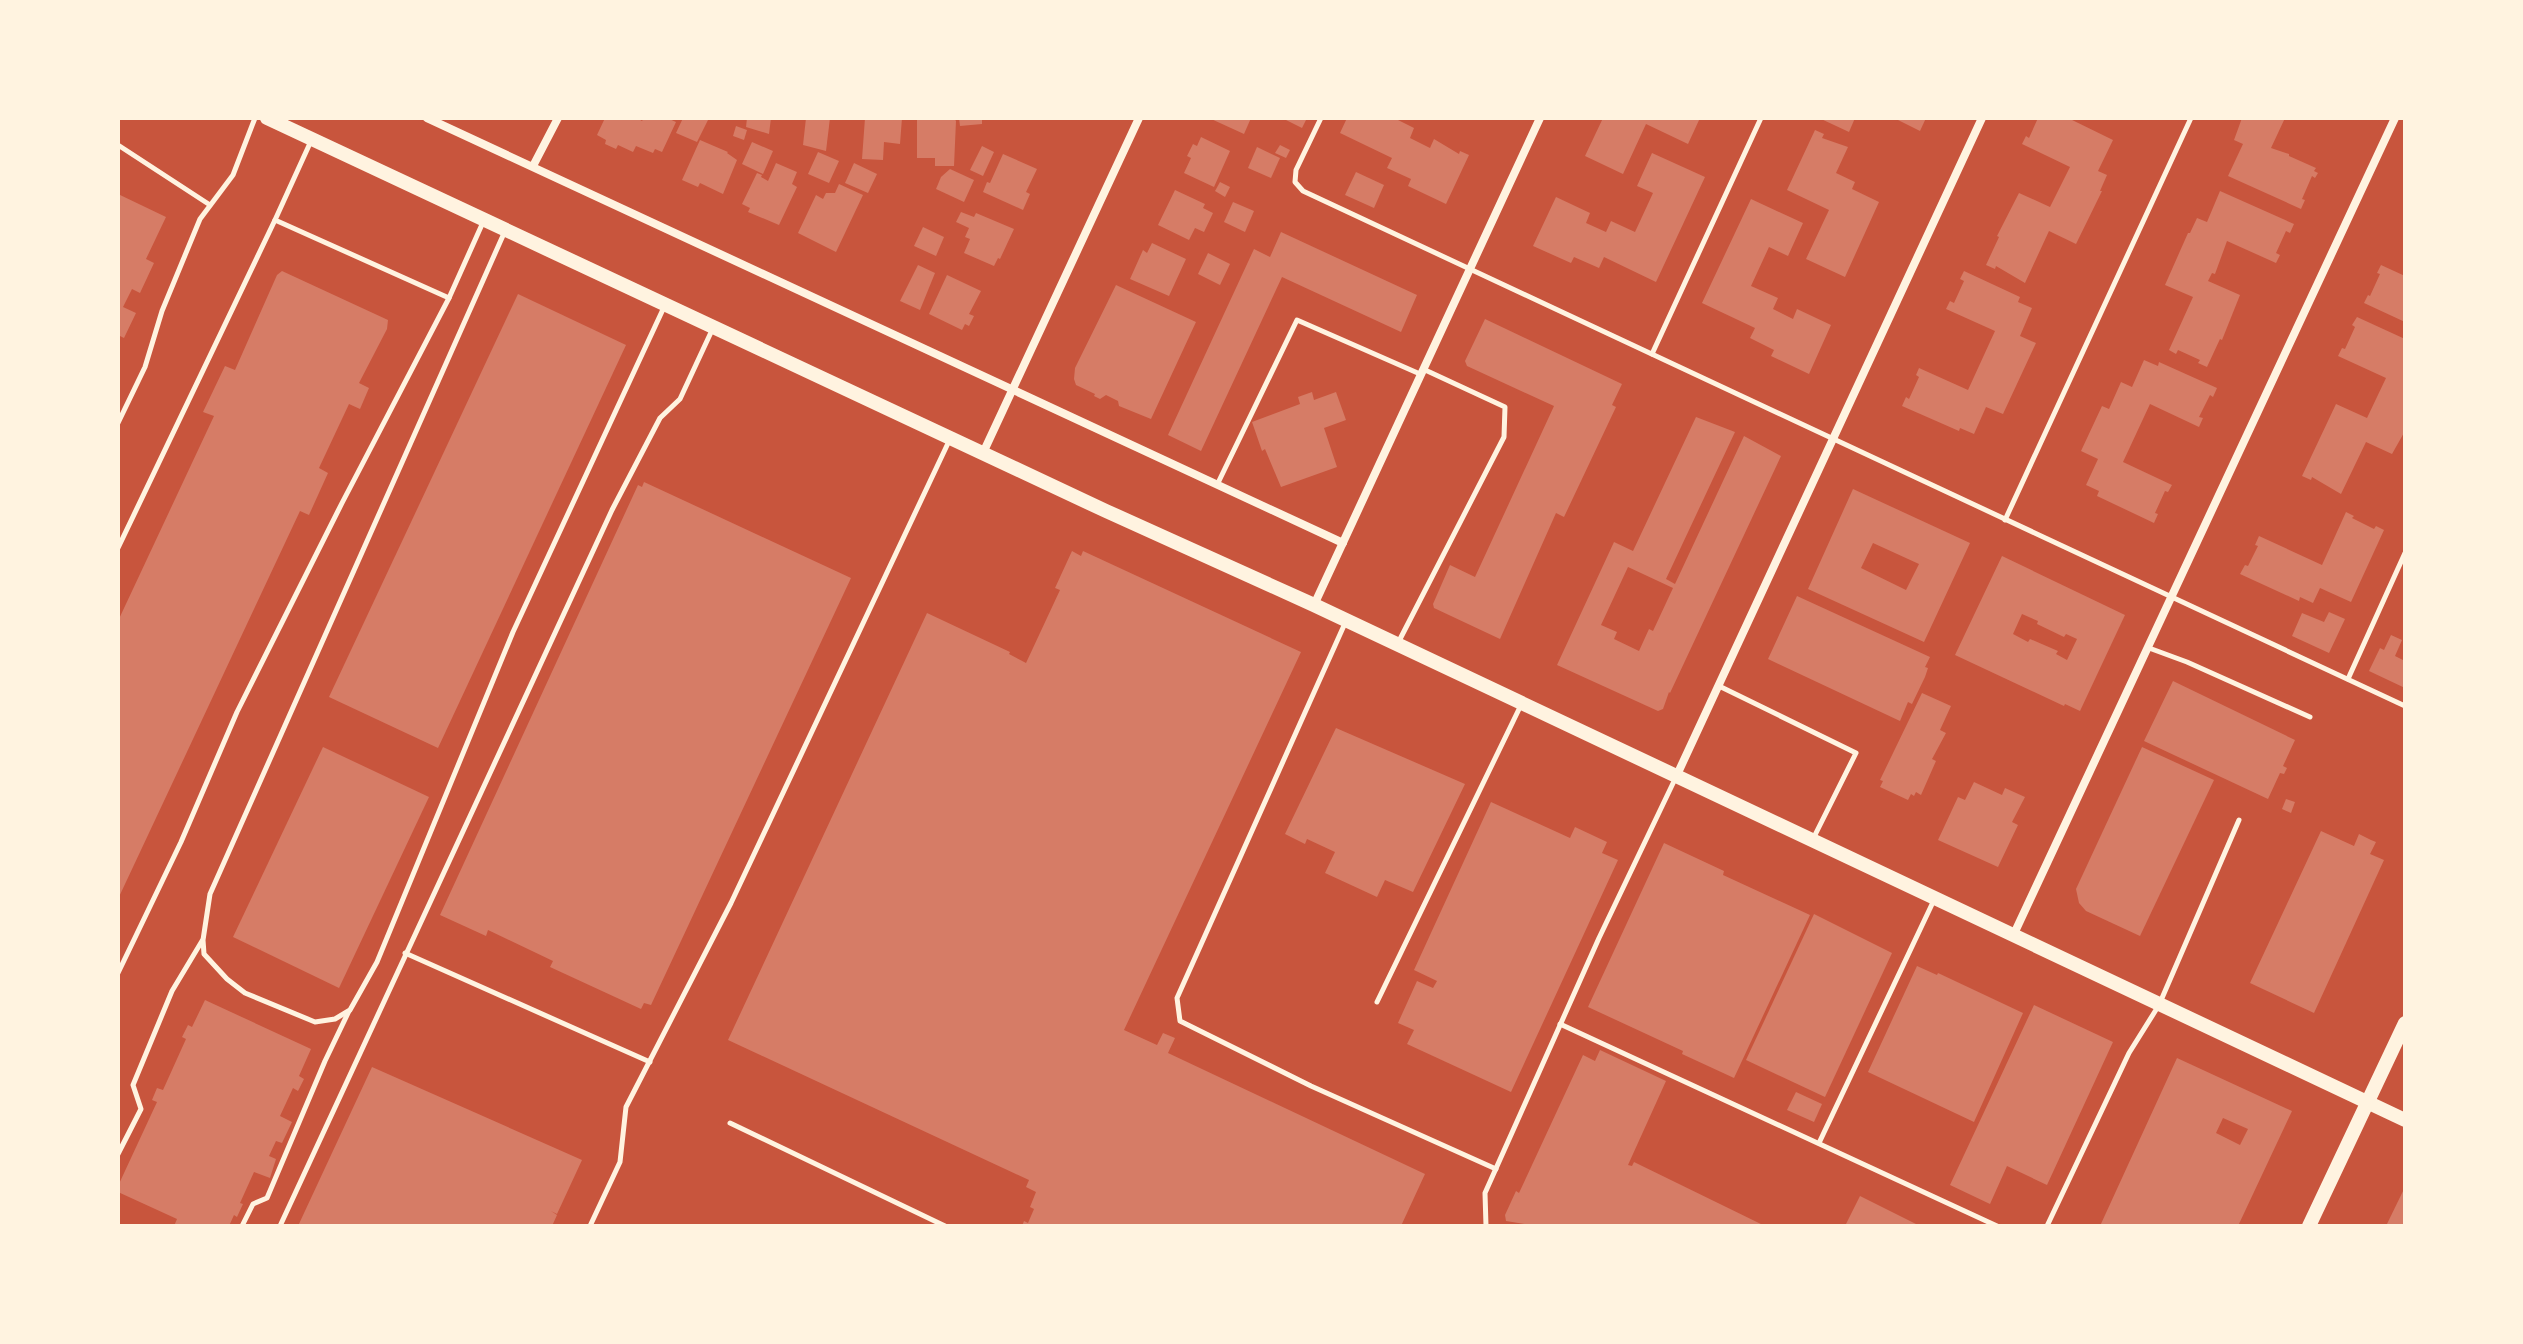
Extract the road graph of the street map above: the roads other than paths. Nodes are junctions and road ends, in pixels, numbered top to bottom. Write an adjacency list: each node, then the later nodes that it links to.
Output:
1 (255, 118): 15 (lane)
2 (267, 118): 12 (main road)
3 (427, 118): 14 (street)
4 (558, 118): 14 (street)
5 (1139, 118): 25 (street)
6 (1321, 118): 19 (lane)
7 (1540, 118): 19 (street)
8 (1761, 118): 23 (lane)
9 (1982, 118): 28 (street)
10 (2191, 118): 31 (lane)
11 (2395, 118): 35 (street)
12 (312, 139): 16 (main road); 17 (lane)
13 (118, 145): 15 (lane)
14 (533, 166): 25 (street)
15 (210, 205): 26 (lane)
16 (484, 219): 18 (main road); 20 (lane)
17 (275, 220): 20 (lane); 33 (lane)
18 (506, 230): 21 (main road); 50 (lane)
19 (1470, 268): 23 (lane); 24 (street)
20 (449, 298): 52 (lane)
21 (665, 304): 22 (main road); 55 (lane)
22 (713, 327): 27 (main road); 51 (lane)
23 (1652, 354): 28 (lane)
24 (1422, 372): 30 (lane); 32 (street); 38 (lane)
25 (1013, 390): 29 (street); 30 (street)
26 (118, 423)
27 (951, 438): 29 (main road); 58 (lane)
28 (1834, 438): 31 (lane); 41 (street)
29 (983, 453): 36 (main road)
30 (1217, 485): 32 (street)
31 (2005, 520): 35 (lane)
32 (1343, 543): 36 (street)
33 (118, 548)
34 (2405, 553): 40 (lane)
35 (2172, 598): 39 (street); 40 (lane)
36 (1314, 605): 37 (main road)
37 (1346, 620): 38 (main road); 64 (lane)
38 (1397, 645): 42 (main road)
39 (2148, 647): 44 (lane); 49 (street)
40 (2348, 679): 43 (lane)
41 (1718, 686): 45 (street); 47 (lane)
42 (1522, 704): 45 (main road); 53 (lane)
43 (2405, 706)
44 (2310, 717)
45 (1676, 777): 47 (main road); 57 (lane)
46 (2239, 820): 54 (lane)
47 (1811, 841): 48 (main road)
48 (1934, 899): 49 (main road); 62 (lane)
49 (2013, 936): 54 (main road)
50 (203, 940): 55 (lane); 63 (lane)
51 (405, 953): 58 (lane); 66 (lane)
52 (118, 973)
53 (1377, 1002)
54 (2159, 1005): 59 (main road); 71 (lane)
55 (350, 1010): 65 (lane)
56 (2405, 1023): 59 (main road)
57 (1560, 1024): 62 (lane); 64 (lane)
58 (650, 1062): 67 (lane)
59 (2367, 1102): 60 (main road); 72 (main road)
60 (2405, 1120)
61 (730, 1123): 68 (lane)
62 (1819, 1143): 70 (lane)
63 (118, 1154)
64 (1496, 1169): 69 (lane)
65 (242, 1226)
66 (280, 1226)
67 (590, 1226)
68 (945, 1226)
69 (1486, 1226)
70 (1997, 1226)
71 (2047, 1226)
72 (2309, 1226)

